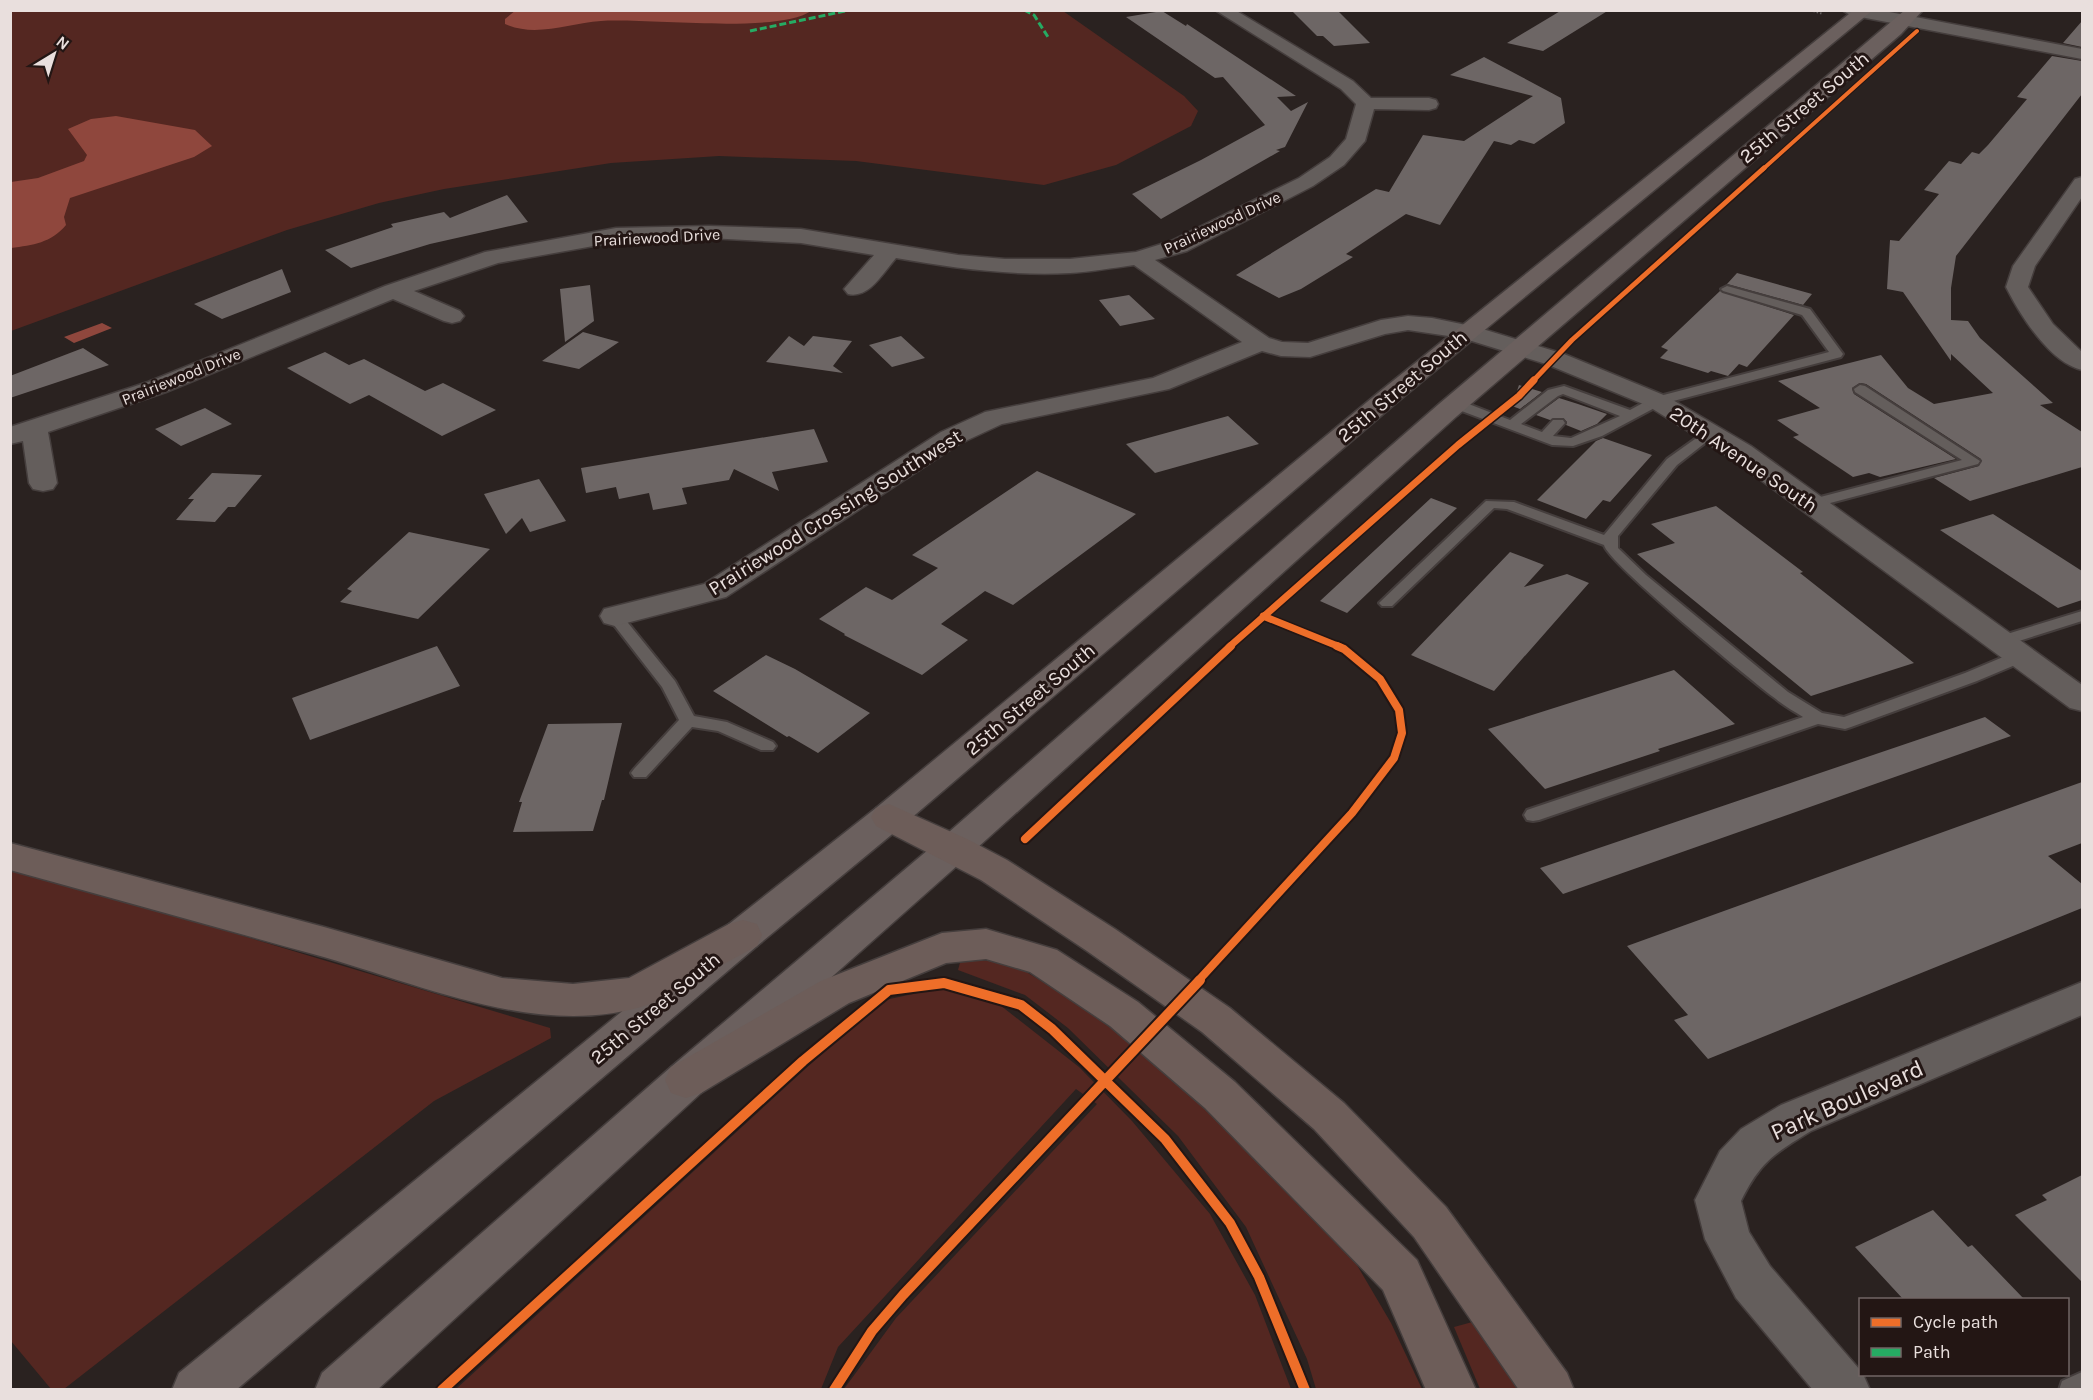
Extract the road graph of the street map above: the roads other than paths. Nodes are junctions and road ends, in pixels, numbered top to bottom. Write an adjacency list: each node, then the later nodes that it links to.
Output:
1 (1223, 10): 5 (street)
2 (1859, 11): 3 (street); 14 (main road, 25th Street South)
3 (1910, 15): 4 (street); 16 (main road, 25th Street South)
4 (2082, 54)
5 (1366, 103): 6 (street); 9 (street, Prairiewood Drive)
6 (1429, 104)
7 (2082, 183): 17 (street)
8 (891, 251): 9 (street, Prairiewood Drive); 10 (street); 12 (street, Prairiewood Drive)
9 (1138, 258): 15 (street, 20th Avenue South)
10 (856, 289)
11 (1727, 289): 19 (lane)
12 (393, 291): 13 (street); 24 (street, Prairiewood Drive)
13 (452, 316)
14 (1467, 332): 15 (street, 20th Avenue South); 16 (street, 20th Avenue South); 40 (main road, 25th Street South)
15 (1260, 343): 31 (street, Prairiewood Crossing Southwest)
16 (1521, 348): 19 (street, 20th Avenue South); 20 (main road, 25th Street South)
17 (2082, 363)
18 (1860, 389): 28 (lane)
19 (1657, 401): 21 (lane); 25 (street, 20th Avenue South)
20 (1456, 404): 23 (lane); 41 (main road, 25th Street South)
21 (1630, 415): 23 (lane); 26 (lane)
22 (1558, 423): 26 (lane)
23 (1512, 425): 26 (lane)
24 (22, 432): 27 (street, Prairiewood Drive)
25 (1709, 433): 28 (street, 20th Avenue South); 29 (lane)
26 (1544, 437)
27 (43, 483)
28 (1810, 504): 33 (street, 20th Avenue South)
29 (1611, 543): 30 (lane); 35 (lane)
30 (1387, 603)
31 (615, 616): 36 (lane)
32 (2082, 616): 33 (lane)
33 (2011, 649): 34 (street, 20th Avenue South); 35 (lane)
34 (2082, 700)
35 (1817, 718): 39 (lane)
36 (688, 721): 37 (lane); 38 (lane)
37 (767, 746)
38 (640, 773)
39 (1533, 815)
40 (889, 817): 41 (highway); 43 (main road, 25th Street South)
41 (954, 848): 45 (main road, 25th Street South); 50 (highway)
42 (10, 856): 43 (highway)
43 (743, 935): 46 (main road, 25th Street South)
44 (2082, 998): 51 (street, Park Boulevard)
45 (686, 1080): 48 (main road, 25th Street South); 49 (highway)
46 (208, 1380)
47 (2082, 1384): 52 (lane)
48 (340, 1389)
49 (1450, 1389)
50 (1549, 1389)
51 (1845, 1389)
52 (2071, 1389)

